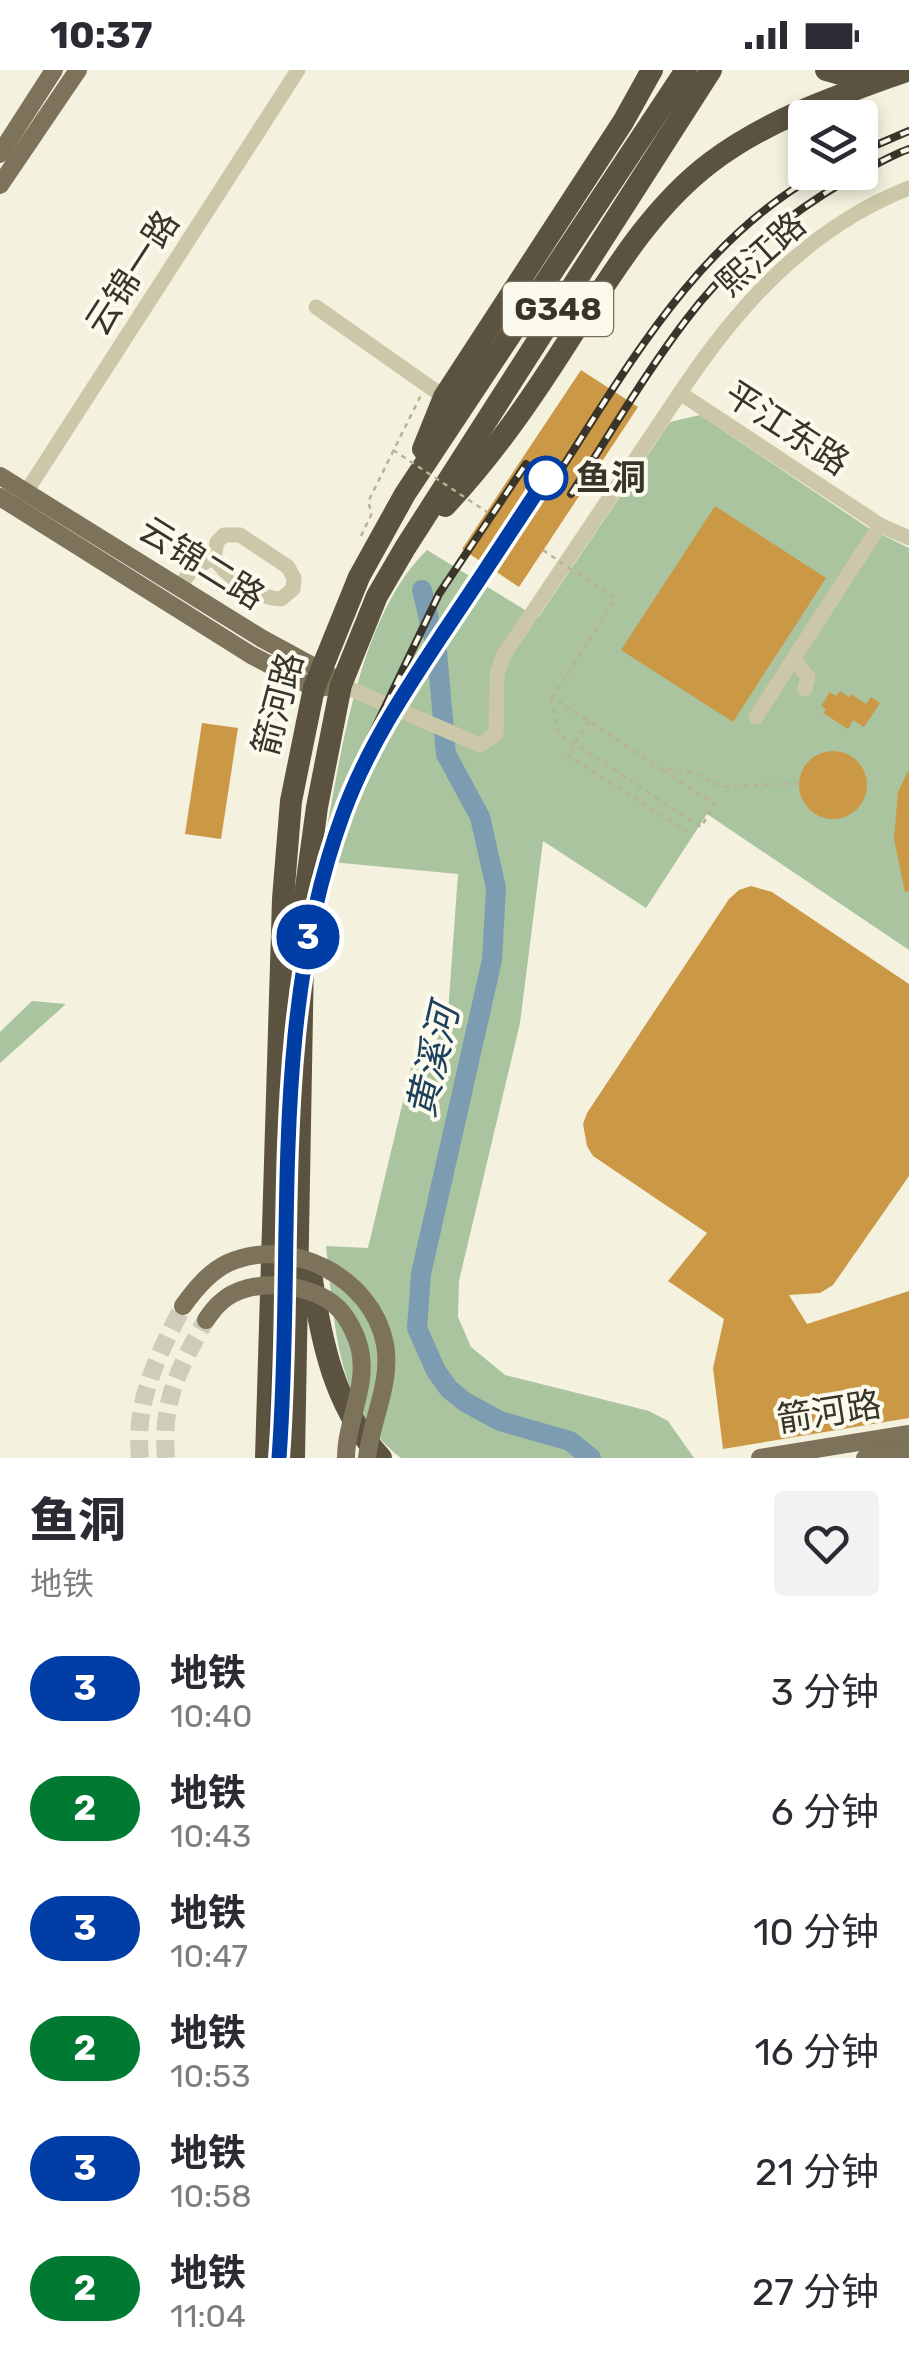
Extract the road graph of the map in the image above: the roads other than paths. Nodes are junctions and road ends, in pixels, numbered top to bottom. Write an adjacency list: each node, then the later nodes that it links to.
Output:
1 (54, 70): 9 (main road)
2 (78, 70): 10 (main road)
3 (298, 70): 17 (street, 云锦一路)
4 (652, 70): 14 (highway)
5 (686, 70): 16 (highway, 箭河路 / G348)
6 (712, 70): 20 (highway, 箭河路 / G348)
7 (826, 70): 8 (highway)
8 (906, 70): 20 (highway)
9 (1, 150): 10 (street)
10 (7, 173)
11 (909, 188): 13 (street, 熙江路)
12 (316, 307): 14 (street)
13 (680, 393): 18 (street, 平江东路); 25 (street, 平江东路)
14 (444, 397): 16 (highway)
15 (0, 476): 17 (main road, 云锦二路)
16 (405, 494): 24 (highway, 箭河路 / G348)
17 (14, 499): 22 (main road, 云锦二路); 24 (main road, 云锦二路)
18 (880, 525): 19 (street, 平江东路); 23 (street)
19 (909, 538)
20 (405, 548): 25 (highway, 箭河路 / G348)
21 (214, 557): 21 (street); 22 (street)
22 (179, 587): 24 (main road, 云锦二路)
23 (794, 659): 26 (street); 27 (street)
24 (317, 678): 25 (main road); 33 (highway, 箭河路 / G348)
25 (341, 685): 28 (highway, 箭河路 / G348)
26 (805, 689)
27 (756, 717)
28 (299, 1193): 34 (highway, 箭河路 / G348); 37 (highway)
29 (184, 1306): 36 (main road, bridge)
30 (206, 1320): 35 (main road, bridge)
31 (909, 1434): 38 (main road, 箭河路)
32 (909, 1452): 39 (main road, 箭河路)
33 (266, 1458)
34 (294, 1458)
35 (346, 1458)
36 (367, 1458)
37 (382, 1458)
38 (760, 1458)
39 (865, 1458)

